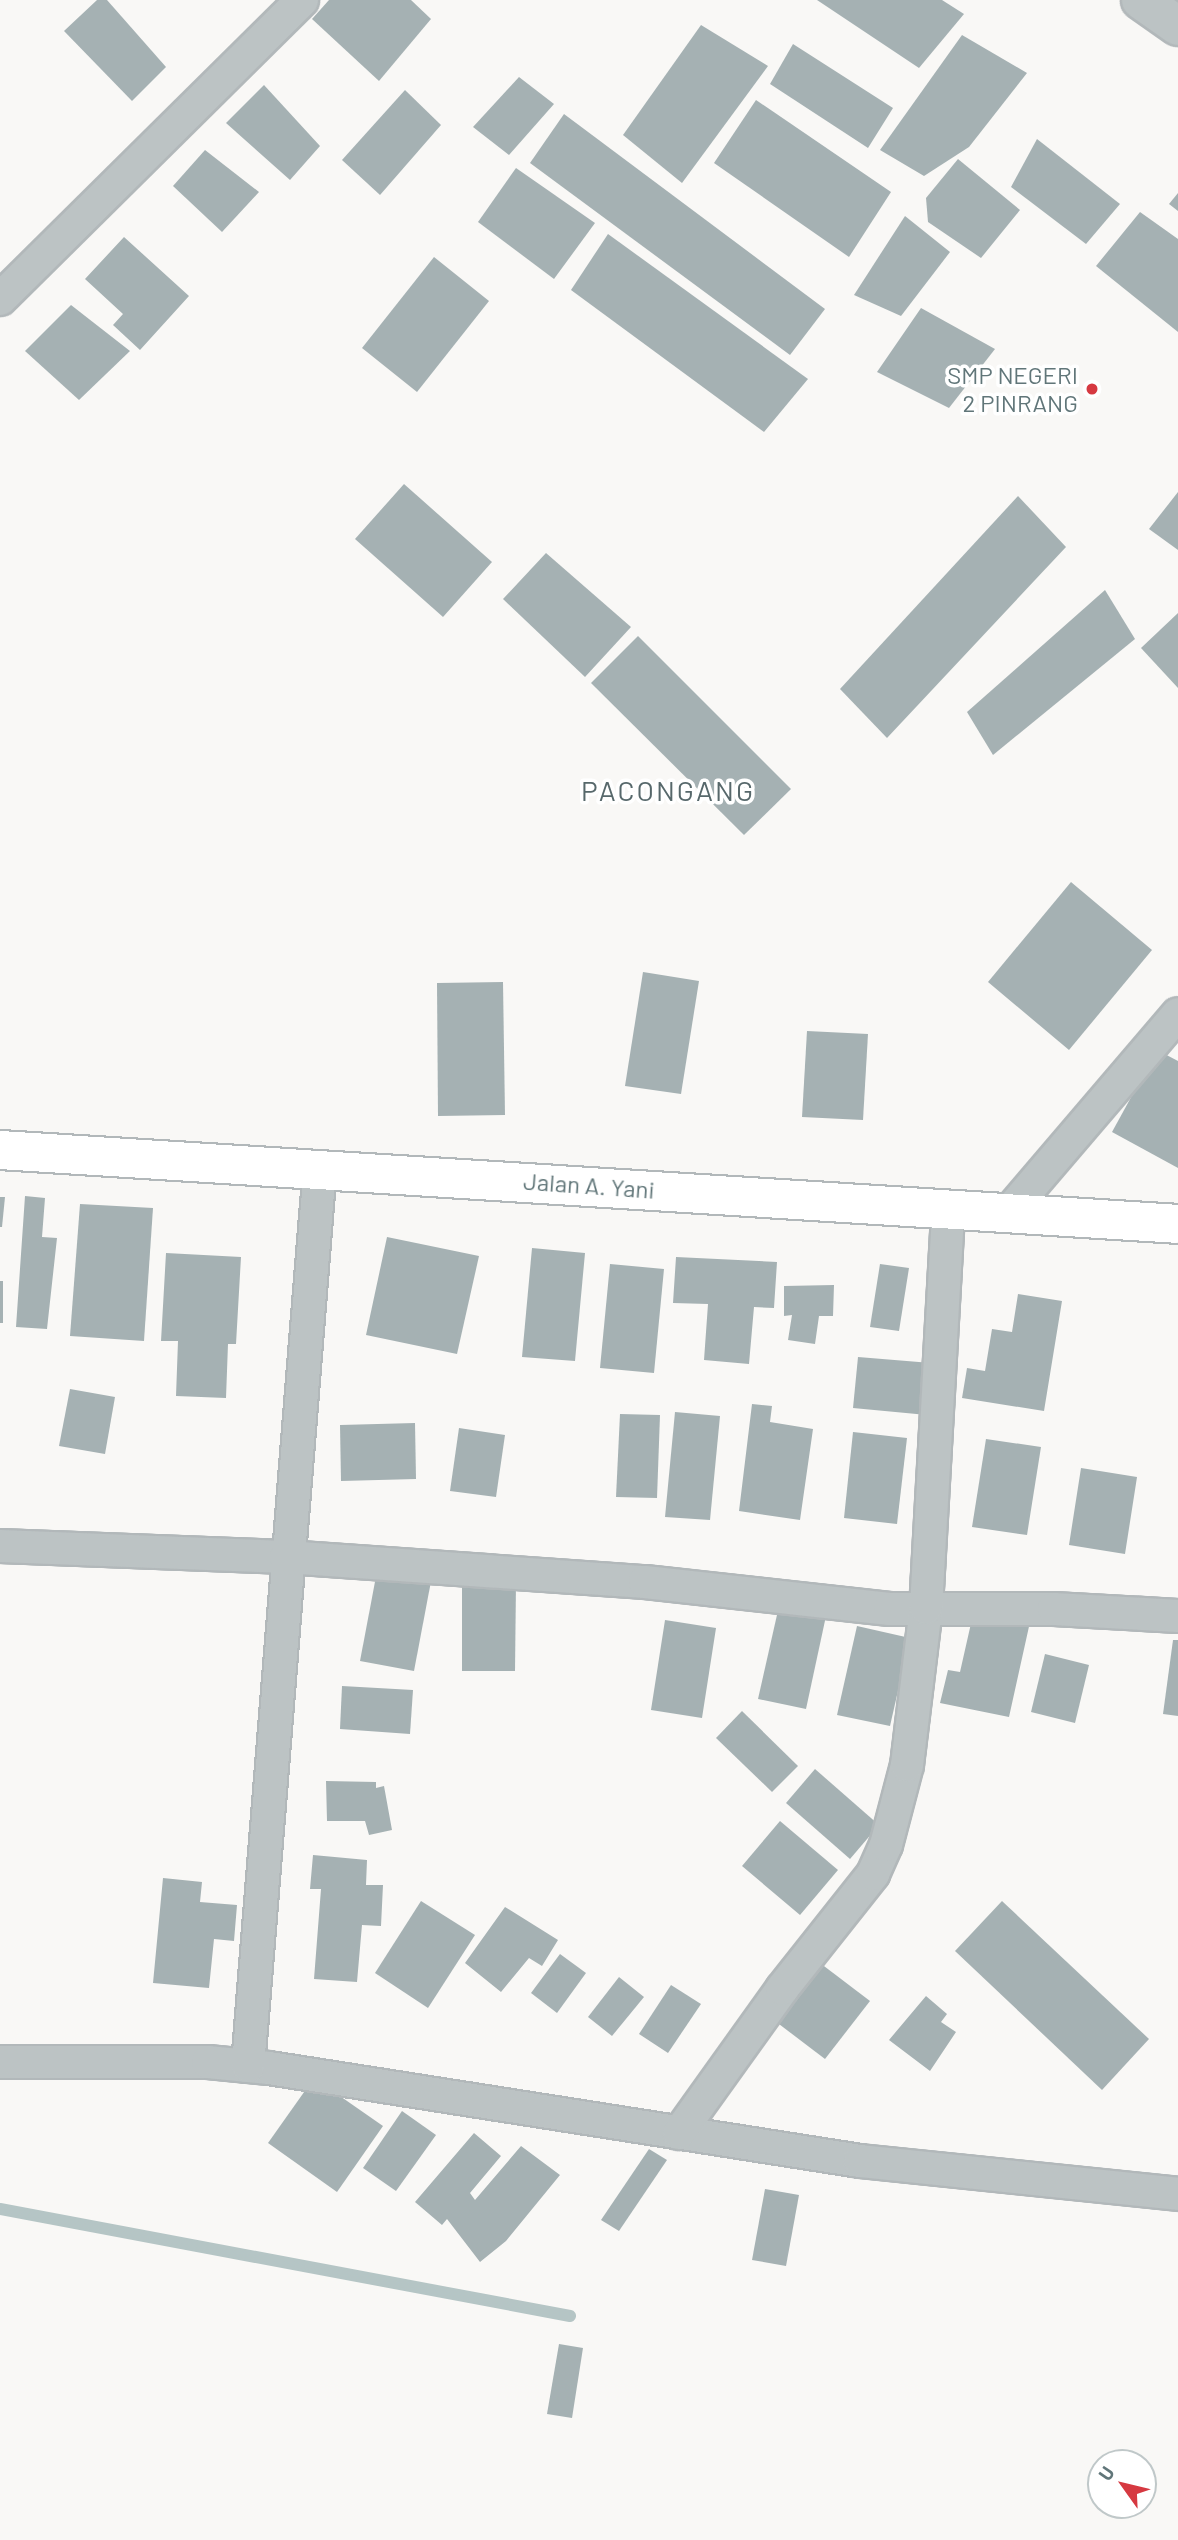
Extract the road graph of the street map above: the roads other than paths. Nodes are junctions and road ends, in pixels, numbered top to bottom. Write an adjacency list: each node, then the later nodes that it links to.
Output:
1 (302, 0): 4 (street)
2 (1140, 0): 3 (street)
3 (1178, 26)
4 (0, 299)
5 (1178, 1014): 9 (street)
6 (0, 1150): 7 (highway, Jalan A. Yani)
7 (320, 1167): 8 (highway, Jalan A. Yani); 12 (street)
8 (948, 1210): 9 (highway, Jalan A. Yani); 13 (street)
9 (1009, 1212): 10 (highway, Jalan A. Yani)
10 (1178, 1224)
11 (0, 1546): 12 (street)
12 (286, 1558): 13 (street); 16 (street)
13 (926, 1608): 14 (street); 17 (street)
14 (1178, 1616)
15 (0, 2062): 16 (street)
16 (248, 2066): 17 (street)
17 (679, 2133): 18 (street)
18 (1178, 2194)

